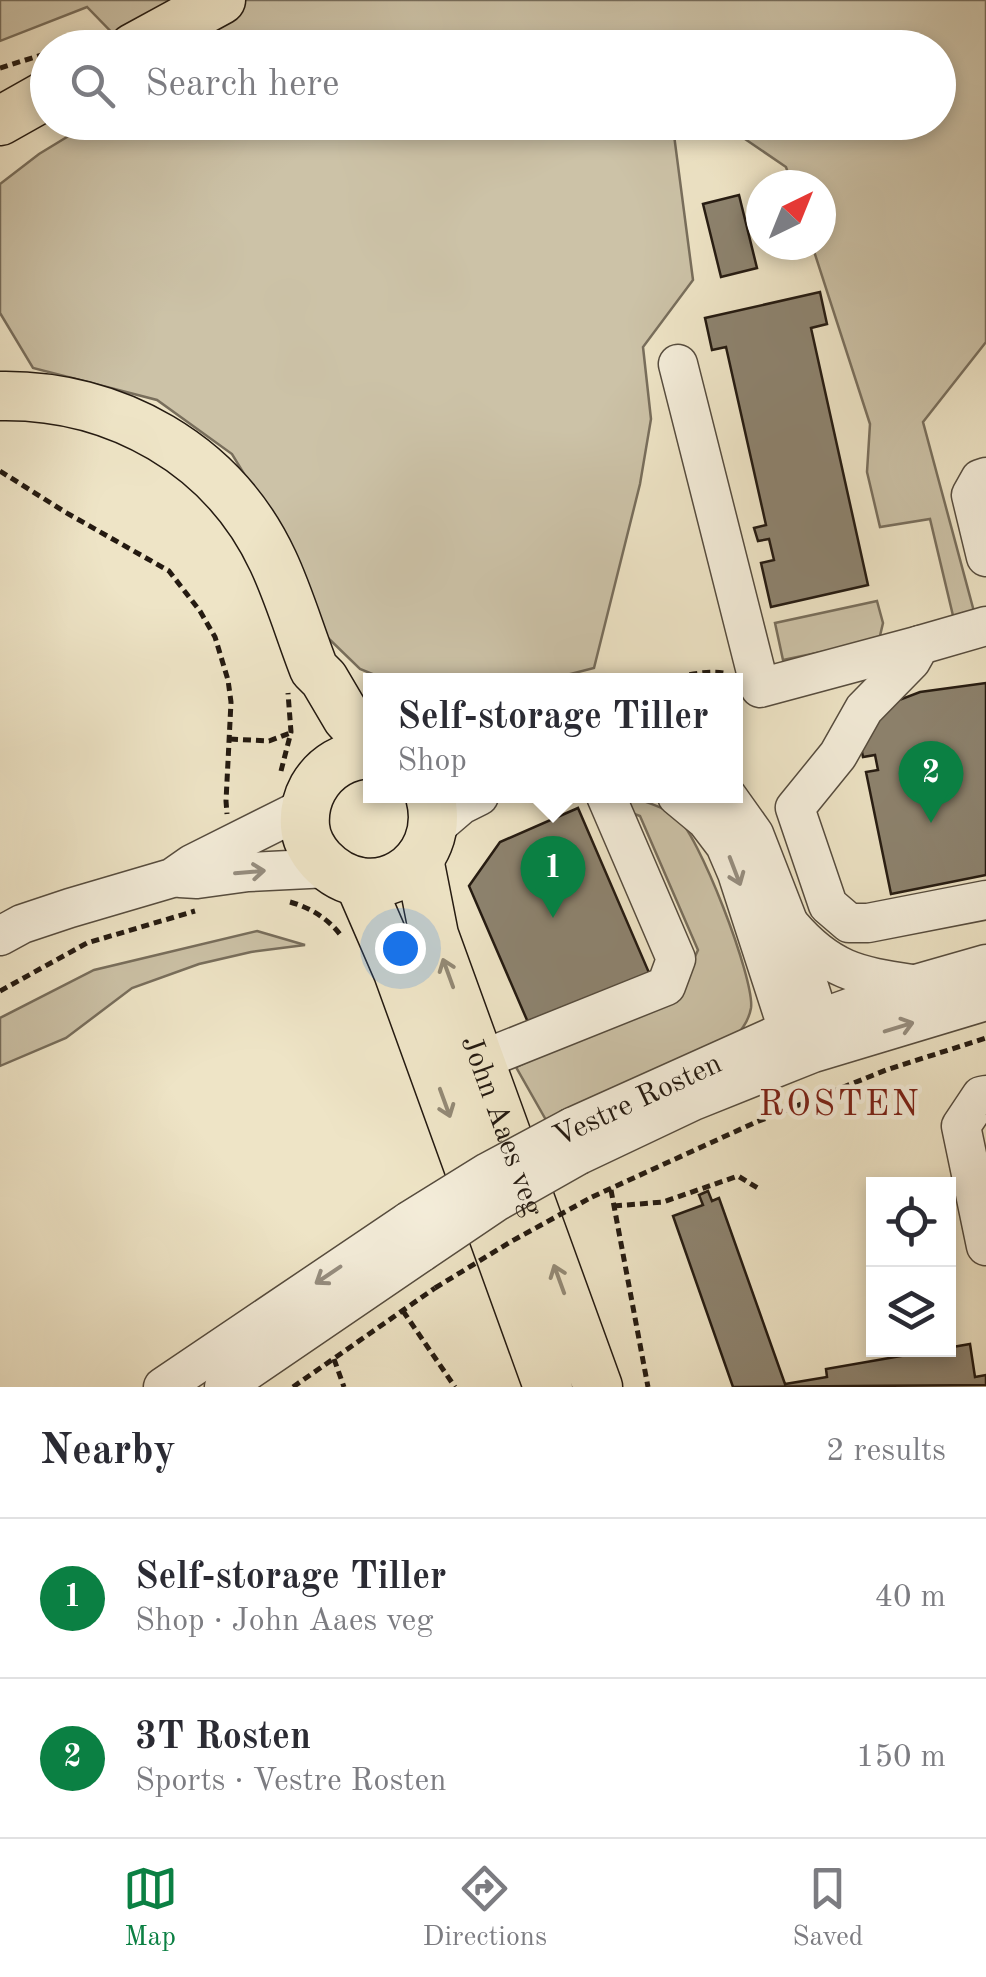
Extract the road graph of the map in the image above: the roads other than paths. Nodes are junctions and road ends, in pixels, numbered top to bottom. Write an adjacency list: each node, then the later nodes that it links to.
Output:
1 (221, 0): 2 (main road)
2 (166, 30)
3 (30, 104): 4 (main road)
4 (0, 121)
5 (678, 364): 10 (street)
6 (0, 396): 11 (main road)
7 (986, 478): 8 (street)
8 (986, 557)
9 (986, 626): 10 (street)
10 (920, 645): 22 (street)
11 (300, 673): 12 (main road); 14 (main road)
12 (363, 735)
13 (363, 755): 14 (main road)
14 (301, 789): 20 (main road, John Aaes veg); 21 (street)
15 (465, 803): 19 (street)
16 (609, 803): 29 (street)
17 (685, 803): 28 (street, one-way to 28)
18 (732, 803): 23 (street)
19 (428, 828): 20 (main road); 29 (main road, John Aaes veg, one-way to 19)
20 (344, 875): 21 (street, one-way to 20); 36 (main road, John Aaes veg, one-way to 36)
21 (172, 878): 24 (street)
22 (986, 900)
23 (789, 924): 26 (street); 28 (street)
24 (0, 936)
25 (986, 964): 26 (street, Vestre Rosten)
26 (916, 984): 28 (street, Vestre Rosten)
27 (986, 1001): 28 (street, Vestre Rosten, one-way to 27)
28 (807, 1034): 31 (street, Vestre Rosten, bridge)
29 (480, 1060): 33 (main road, John Aaes veg, one-way to 29)
30 (986, 1095): 32 (street)
31 (415, 1237): 34 (street, Vestre Rosten, one-way to 34); 35 (street, Vestre Rosten)
32 (986, 1246)
33 (599, 1381)
34 (163, 1387)
35 (224, 1387)
36 (548, 1387)

